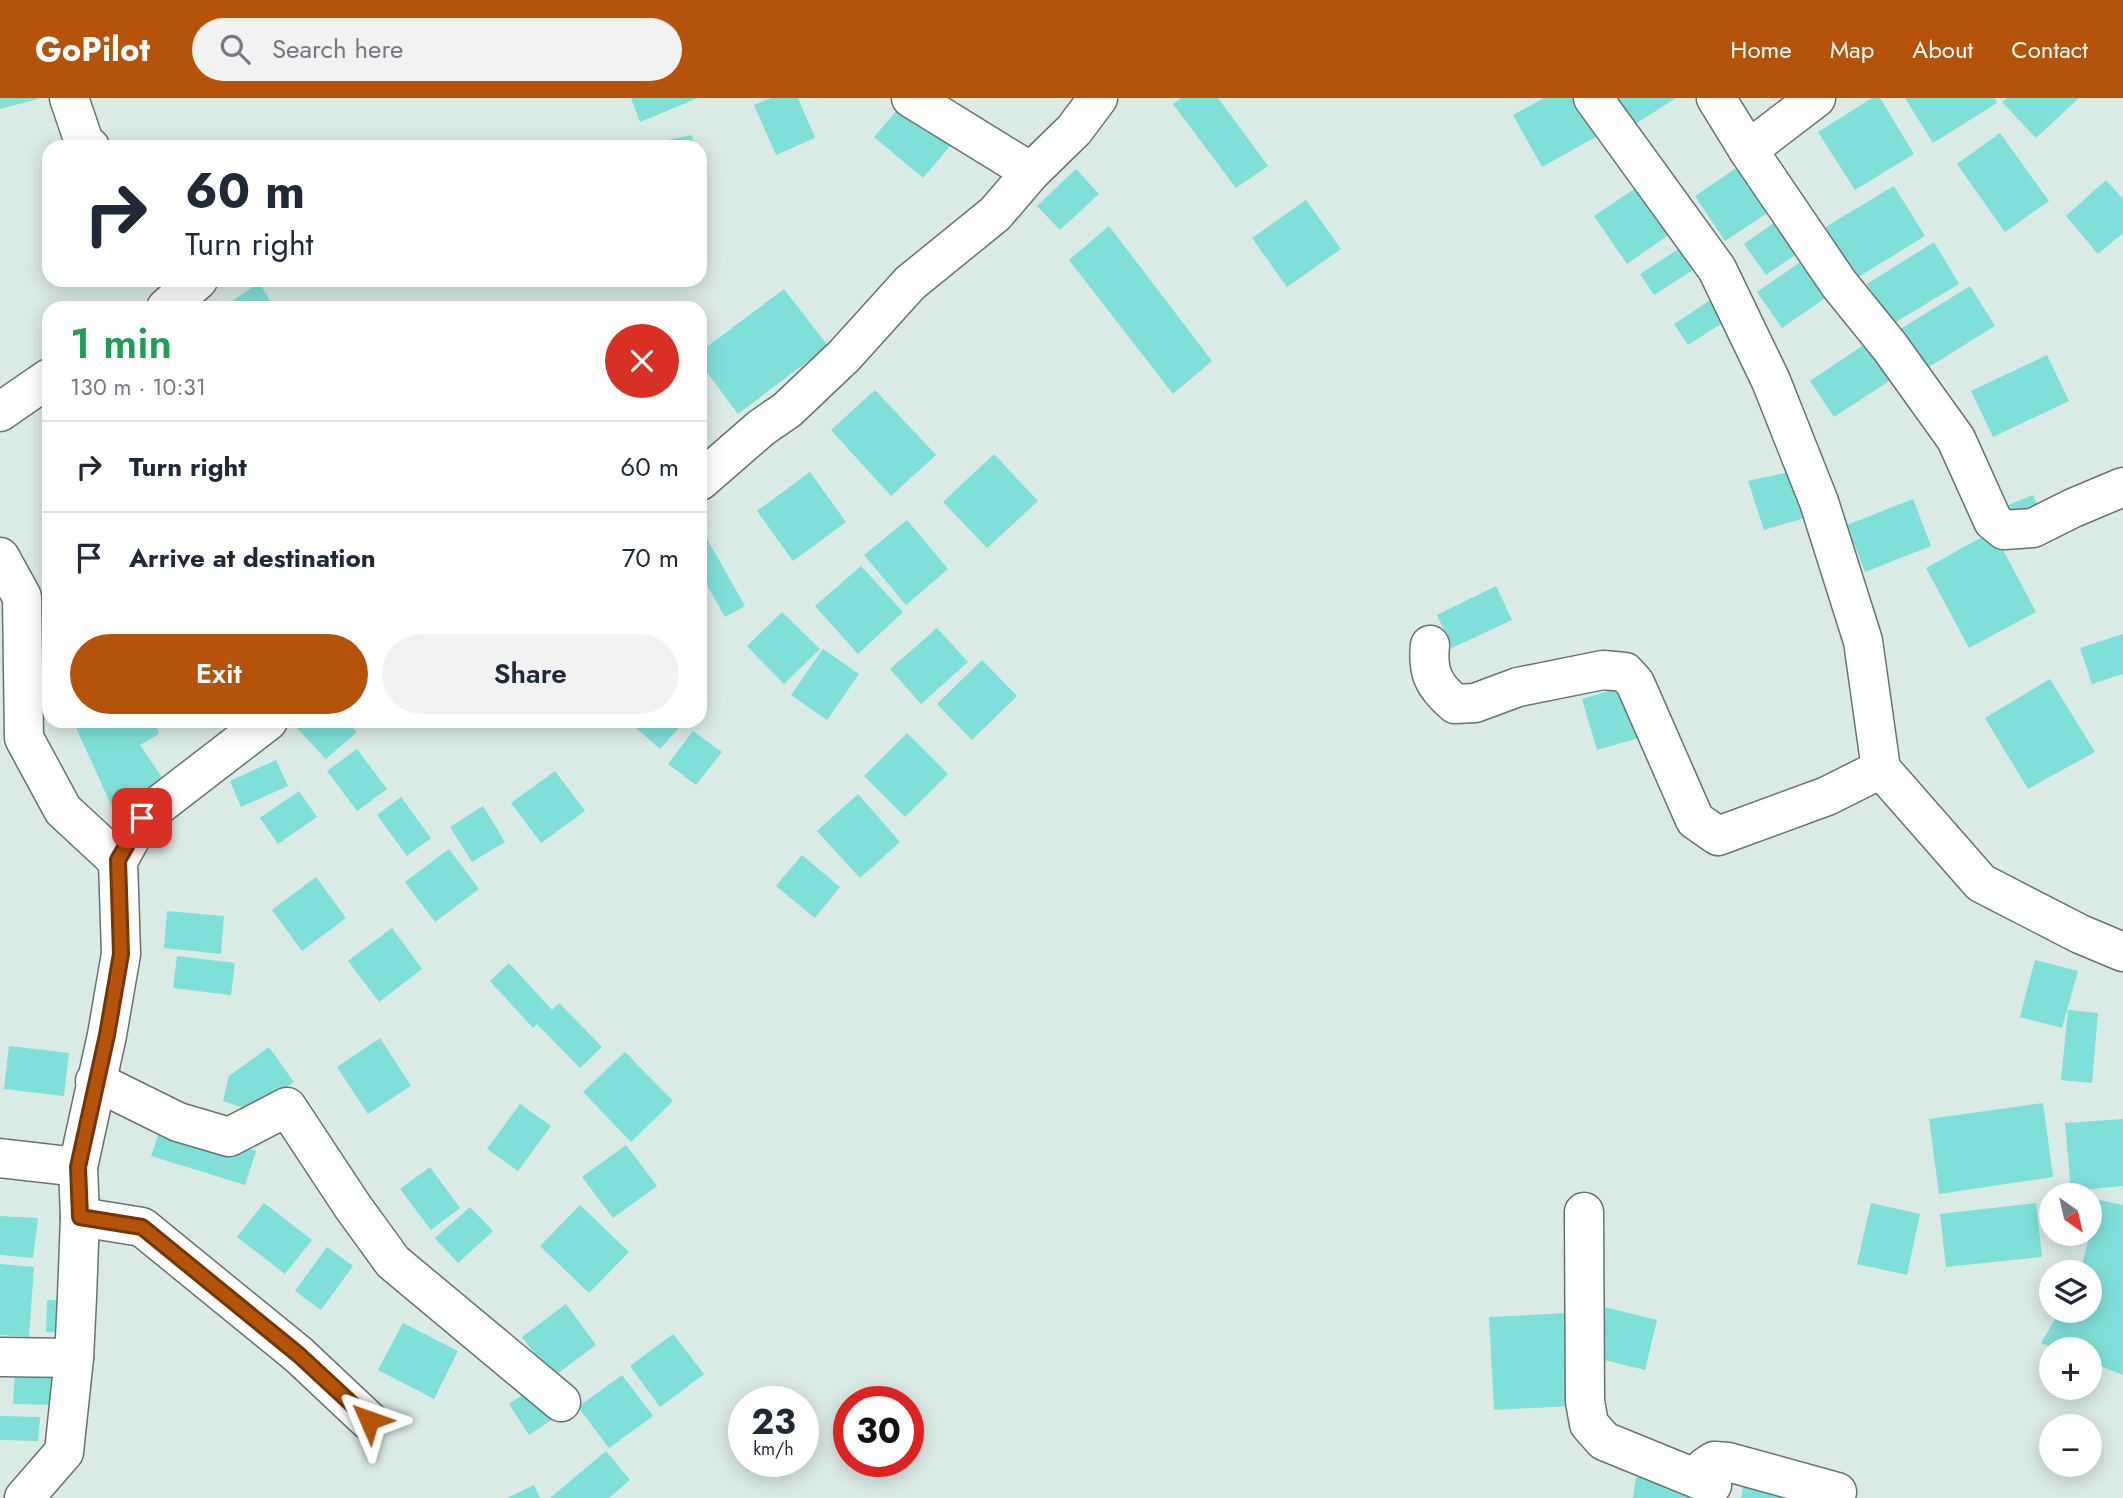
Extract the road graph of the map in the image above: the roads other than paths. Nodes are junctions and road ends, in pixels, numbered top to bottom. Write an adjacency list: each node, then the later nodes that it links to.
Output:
1 (69, 98): 7 (street)
2 (911, 98): 9 (street)
3 (1098, 98): 9 (street)
4 (1592, 98): 19 (street)
5 (1716, 98): 8 (street)
6 (1816, 98): 8 (street)
7 (83, 140)
8 (1748, 150): 15 (street)
9 (1031, 172): 14 (street)
10 (190, 287): 11 (street)
11 (174, 301)
12 (42, 383): 13 (street)
13 (0, 412)
14 (707, 475)
15 (2123, 487)
16 (0, 557): 20 (street)
17 (1430, 645): 19 (street)
18 (259, 728): 20 (street)
19 (1881, 769): 21 (street)
20 (118, 860): 22 (street)
21 (2123, 952)
22 (95, 1081): 24 (street); 29 (street)
23 (0, 1158): 24 (street)
24 (78, 1167): 26 (street)
25 (1584, 1212): 31 (street)
26 (80, 1217): 28 (street); 30 (street)
27 (0, 1357): 28 (street)
28 (74, 1358): 33 (street)
29 (561, 1402)
30 (369, 1420)
31 (1711, 1491): 32 (street)
32 (1837, 1492)
33 (24, 1498)

